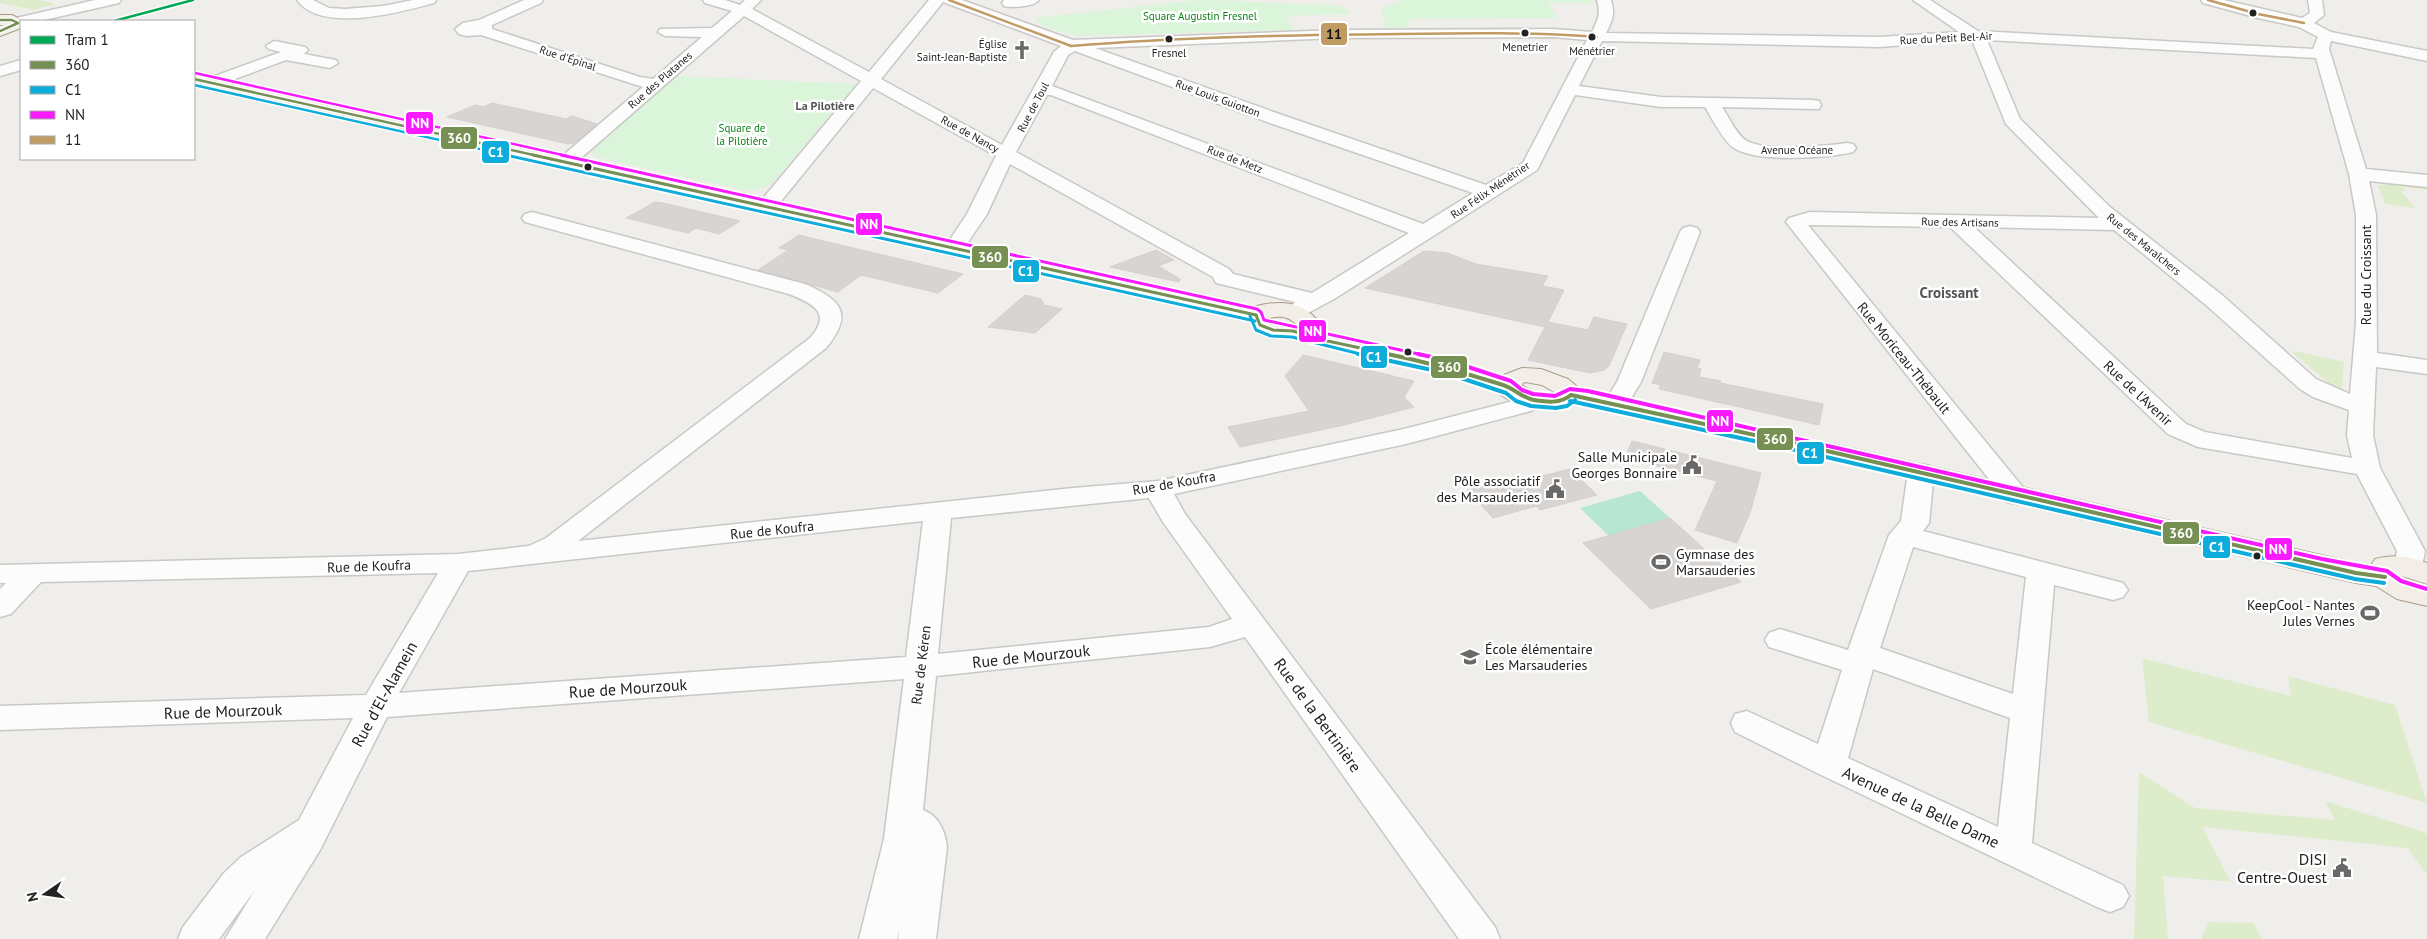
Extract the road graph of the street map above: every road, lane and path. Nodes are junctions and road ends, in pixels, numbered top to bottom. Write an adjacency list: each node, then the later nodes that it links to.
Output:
1 (114, 0): 17 (street)
2 (321, 0): 12 (street)
3 (536, 0): 35 (street, Rue d'Épinal)
4 (710, 0): 15 (street, Rue de Nancy)
5 (938, 0): 33 (street)
6 (949, 0): 27 (street, Rue Louis Guiotton)
7 (1032, 0): 16 (street)
8 (1604, 0): 23 (street, Rue Félix Ménétrier)
9 (1920, 0): 22 (street)
10 (2208, 0): 18 (street)
11 (2315, 0): 18 (street)
12 (305, 1): 14 (street)
13 (422, 1): 14 (street)
14 (366, 3)
15 (748, 5): 21 (street, Rue des Platanes); 33 (street, Rue de Nancy)
16 (1011, 5)
17 (39, 20)
18 (2304, 23): 25 (street)
19 (9, 28): 24 (main road)
20 (665, 32): 21 (street)
21 (715, 33): 35 (street, Rue des Platanes)
22 (1975, 35): 23 (street, Rue du Petit Bel-Air); 25 (street, Rue du Petit Bel-Air); 50 (street, Rue des Maraîchers)
23 (1597, 36): 27 (street, Rue du Petit Bel-Air); 37 (street, Rue Félix Ménétrier)
24 (20, 40)
25 (2325, 45): 29 (street); 43 (street, Rue du Croissant)
26 (274, 46): 28 (street)
27 (1071, 46): 36 (street, Rue de Toul); 45 (street, Rue Louis Guiotton)
28 (288, 56): 30 (street); 34 (street)
29 (2427, 56)
30 (330, 62)
31 (20, 65): 32 (street)
32 (0, 71)
33 (870, 79): 41 (street, Rue de Nancy); 46 (street)
34 (202, 81): 42 (main road)
35 (656, 84): 42 (street, Rue des Platanes)
36 (1043, 89): 41 (street, Rue de Toul); 51 (street, Rue de Metz)
37 (1571, 90): 38 (street); 45 (street, Rue Félix Ménétrier)
38 (1710, 103): 39 (street); 40 (street, Avenue Océane)
39 (1813, 105)
40 (1847, 148)
41 (1006, 154): 53 (street, Rue de Toul); 54 (street, Rue de Nancy)
42 (567, 161): 46 (main road)
43 (2358, 174): 44 (street); 58 (street, Rue du Croissant)
44 (2427, 181)
45 (1488, 192): 51 (street, Rue Félix Ménétrier)
46 (766, 207): 53 (main road)
47 (532, 218): 71 (street)
48 (1800, 219): 49 (street, Rue des Artisans); 68 (street, Rue Moriceau-Thébault)
49 (1957, 222): 50 (street, Rue des Artisans); 65 (street, Rue de l'Avenir)
50 (2119, 224): 64 (street, Rue des Maraîchers)
51 (1426, 232): 55 (street, Rue Félix Ménétrier)
52 (1690, 232): 63 (street)
53 (954, 250): 56 (main road)
54 (1224, 278): 55 (street, Rue de Nancy); 56 (street)
55 (1314, 300): 57 (street, Rue Félix Ménétrier)
56 (1218, 307): 57 (main road)
57 (1298, 322): 60 (main road)
58 (2365, 358): 59 (street); 64 (street, Rue du Croissant)
59 (2427, 367)
60 (1513, 382): 61 (main road); 62 (main road)
61 (1571, 395): 62 (main road); 63 (main road)
62 (1532, 400): 67 (street, Rue de Koufra)
63 (1616, 403): 66 (main road)
64 (2362, 406): 65 (street, Rue du Croissant)
65 (2367, 468): 74 (street, Rue du Croissant)
66 (1921, 472): 68 (main road); 70 (street, Avenue de la Belle Dame)
67 (1158, 489): 69 (street, Rue de Koufra); 80 (street, Rue de la Bertinière)
68 (2017, 496): 74 (main road)
69 (938, 512): 71 (street, Rue de Koufra); 83 (street, Rue de Kéren)
70 (1903, 535): 73 (street); 82 (street, Avenue de la Belle Dame)
71 (535, 556): 72 (street, Rue de Koufra)
72 (458, 563): 75 (street, Rue de Koufra); 84 (street, Rue d'El-Alamein)
73 (2041, 572): 77 (street); 85 (street, Avenue de la Belle Dame)
74 (2407, 572): 78 (main road)
75 (32, 573): 76 (street, Rue de Koufra); 79 (street)
76 (0, 574)
77 (2113, 590)
78 (2427, 596)
79 (0, 607)
80 (1252, 624): 83 (street, Rue de Mourzouk); 97 (street, Rue de la Bertinière)
81 (1780, 640): 82 (street)
82 (1861, 659): 85 (street); 88 (street, Avenue de la Belle Dame)
83 (921, 667): 84 (street, Rue de Mourzouk); 89 (street, Rue de Kéren)
84 (376, 706): 86 (street, Rue de Mourzouk); 90 (street, Rue d'El-Alamein)
85 (2026, 711): 91 (street, Avenue de la Belle Dame)
86 (0, 718)
87 (1747, 723): 88 (street, Avenue de la Belle Dame)
88 (1830, 764): 91 (street, Avenue de la Belle Dame)
89 (903, 818): 95 (street, Rue de Kéren); 96 (street)
90 (307, 838): 93 (street, Rue d'El-Alamein); 94 (street, Rue d'El-Alamein)
91 (2013, 851): 92 (street, Avenue de la Belle Dame)
92 (2110, 896)
93 (197, 939)
94 (244, 939)
95 (878, 939)
96 (917, 939)
97 (1480, 939)

